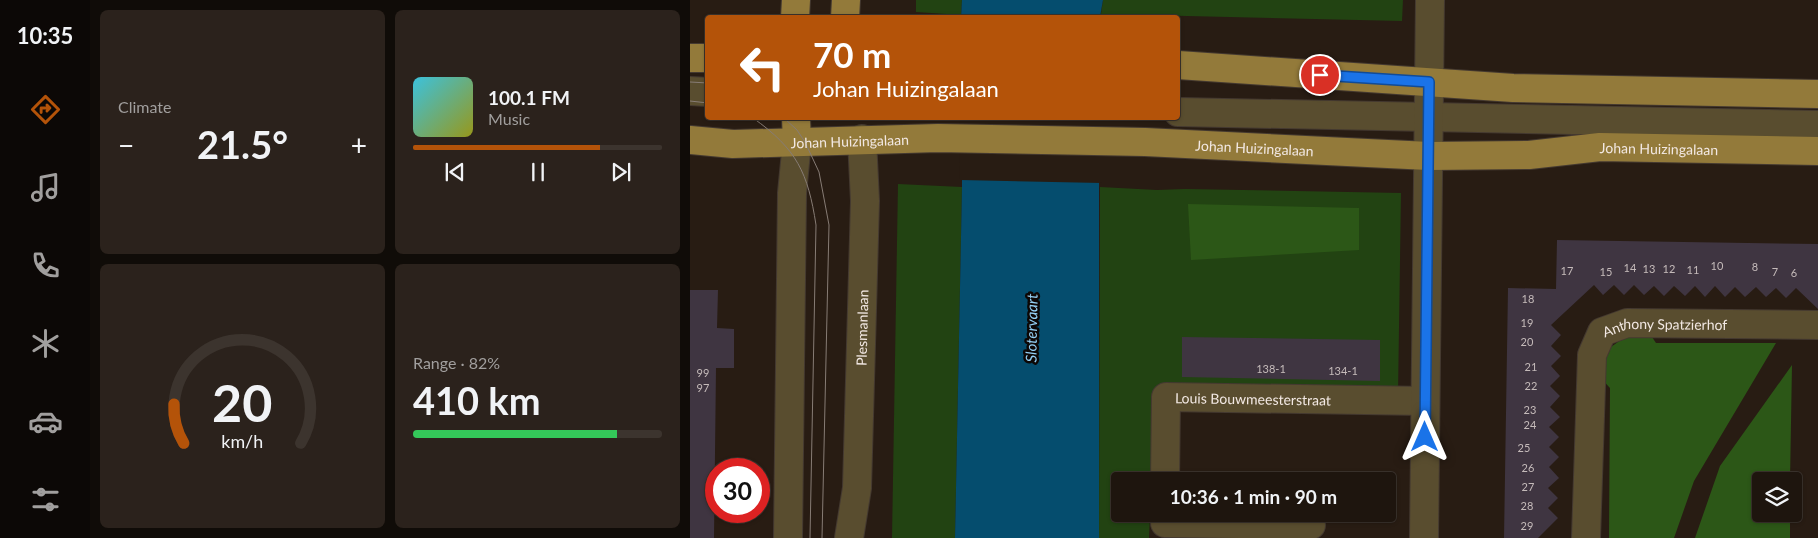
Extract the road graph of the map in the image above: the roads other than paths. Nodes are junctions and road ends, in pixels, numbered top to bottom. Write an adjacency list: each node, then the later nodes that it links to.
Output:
1 (796, 0): 4 (main road)
2 (846, 0): 5 (main road)
3 (1430, 0): 9 (street)
4 (796, 15)
5 (845, 15)
6 (690, 58): 7 (main road)
7 (705, 58)
8 (1180, 65): 9 (main road)
9 (1429, 82): 12 (main road); 14 (street)
10 (690, 91): 11 (street)
11 (705, 92)
12 (1818, 94)
13 (1180, 112): 14 (street, Johan Huizingalaan)
14 (1429, 118): 15 (street, Johan Huizingalaan); 20 (street)
15 (1818, 126)
16 (859, 128): 17 (main road, Johan Huizingalaan); 20 (main road, Johan Huizingalaan); 27 (street, Plesmanlaan)
17 (797, 130): 18 (main road, Johan Huizingalaan); 26 (street)
18 (690, 140)
19 (1818, 151): 20 (main road, Johan Huizingalaan)
20 (1429, 156): 22 (street)
21 (1818, 325): 29 (street, Anthony Spatzierhof)
22 (1425, 401): 23 (street, Louis Bouwmeesterstraat); 28 (street)
23 (1166, 472)
24 (1311, 524): 25 (street)
25 (1165, 525)
26 (788, 538)
27 (849, 538)
28 (1424, 538)
29 (1586, 538)

